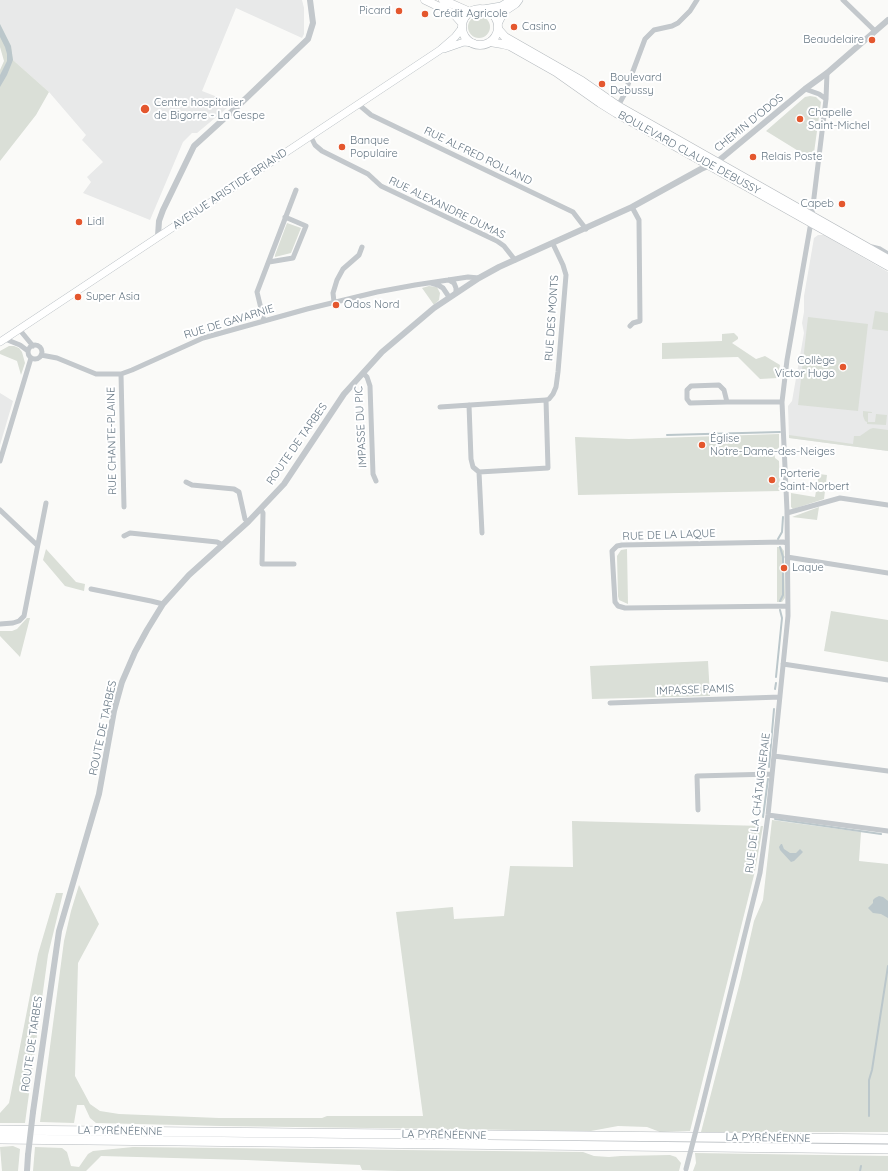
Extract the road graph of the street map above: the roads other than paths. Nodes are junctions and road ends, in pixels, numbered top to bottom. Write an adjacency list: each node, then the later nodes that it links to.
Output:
1 (310, 0): 29 (street)
2 (425, 0): 11 (main road)
3 (443, 0): 9 (main road)
4 (511, 0): 8 (main road)
5 (519, 0): 12 (main road)
6 (697, 0): 21 (street)
7 (843, 0): 13 (street)
8 (483, 9): 9 (main road); 12 (main road)
9 (470, 12): 11 (main road)
10 (888, 20): 13 (street, CHEMIN D'ODOS)
11 (462, 25): 15 (main road); 16 (main road, AVENUE ARISTIDE BRIAND)
12 (498, 26): 14 (main road); 21 (main road, BOULEVARD CLAUDE DEBUSSY)
13 (875, 31): 17 (street, CHEMIN D'ODOS)
14 (490, 42): 15 (main road); 23 (main road, BOULEVARD CLAUDE DEBUSSY)
15 (473, 43): 16 (main road, AVENUE ARISTIDE BRIAND)
16 (440, 50): 20 (main road, AVENUE ARISTIDE BRIAND)
17 (827, 73): 18 (street, CHEMIN D'ODOS); 19 (street, RUE DE LA CHÂTAIGNERAIE)
18 (805, 90): 19 (street); 23 (street, CHEMIN D'ODOS)
19 (826, 99): 27 (street, RUE DE LA CHÂTAIGNERAIE)
20 (358, 104): 22 (main road, AVENUE ARISTIDE BRIAND); 28 (street, RUE ALFRED ROLLAND)
21 (618, 106): 23 (main road, BOULEVARD CLAUDE DEBUSSY)
22 (310, 136): 29 (main road, AVENUE ARISTIDE BRIAND); 35 (street, RUE ALEXANDRE DUMAS)
23 (713, 164): 25 (street, CHEMIN D'ODOS); 27 (main road, BOULEVARD CLAUDE DEBUSSY)
24 (296, 190): 26 (street)
25 (632, 207): 28 (street, CHEMIN D'ODOS); 45 (street)
26 (285, 217): 36 (street); 36 (street)
27 (811, 219): 31 (main road, BOULEVARD CLAUDE DEBUSSY); 37 (main road, BOULEVARD CLAUDE DEBUSSY); 56 (street, RUE DE LA CHÂTAIGNERAIE)
28 (586, 229): 30 (street, CHEMIN D'ODOS)
29 (158, 236): 46 (main road, AVENUE ARISTIDE BRIAND)
30 (553, 244): 35 (street, CHEMIN D'ODOS); 54 (street, RUE DES MONTS)
31 (864, 245): 33 (street); 34 (main road, BOULEVARD CLAUDE DEBUSSY)
32 (362, 247): 43 (street)
33 (888, 254)
34 (888, 259)
35 (515, 260): 38 (street, ROUTE DE TARBES)
36 (269, 262): 44 (street)
37 (888, 266)
38 (478, 278): 39 (street, RUE DE GAVARNIE); 41 (street, ROUTE DE TARBES)
39 (449, 280): 40 (street, RUE DE GAVARNIE); 41 (street)
40 (428, 283): 42 (street); 43 (street, RUE DE GAVARNIE)
41 (456, 293): 42 (street, ROUTE DE TARBES)
42 (449, 297): 52 (street, ROUTE DE TARBES)
43 (334, 302): 44 (street, RUE DE GAVARNIE)
44 (264, 321): 53 (street, RUE DE GAVARNIE)
45 (630, 326)
46 (20, 328): 47 (main road, AVENUE ARISTIDE BRIAND); 48 (street)
47 (3, 340): 49 (street)
48 (33, 346): 49 (street); 50 (street)
49 (28, 351): 51 (street)
50 (42, 355): 51 (street, RUE DE GAVARNIE); 53 (street, RUE DE GAVARNIE)
51 (31, 358): 59 (street)
52 (363, 373): 61 (street, IMPASSE DU PIC); 67 (street, ROUTE DE TARBES)
53 (121, 374): 65 (street, RUE CHANTE-PLAINE)
54 (546, 400): 57 (street); 60 (street)
55 (727, 402): 55 (street); 56 (street)
56 (782, 402): 68 (street, RUE DE LA CHÂTAIGNERAIE)
57 (469, 405): 58 (street); 60 (street)
58 (440, 407)
59 (0, 461)
60 (479, 472): 70 (street)
61 (376, 481)
62 (186, 482): 69 (street)
63 (46, 503): 73 (street)
64 (888, 505): 68 (street)
65 (124, 507)
66 (0, 510): 73 (street)
67 (261, 510): 69 (street, ROUTE DE TARBES); 76 (street)
68 (787, 513): 72 (street, RUE DE LA CHÂTAIGNERAIE)
69 (248, 522): 74 (street, ROUTE DE TARBES)
70 (482, 533)
71 (124, 536): 74 (street)
72 (787, 543): 75 (street, RUE DE LA CHÂTAIGNERAIE); 80 (street, RUE DE LA LAQUE)
73 (37, 545): 81 (street)
74 (223, 545): 79 (street, ROUTE DE TARBES)
75 (787, 557): 77 (street); 80 (street, RUE DE LA CHÂTAIGNERAIE)
76 (294, 564)
77 (888, 573)
78 (91, 589): 79 (street)
79 (163, 604): 97 (street, ROUTE DE TARBES, bridge)
80 (788, 606): 82 (street, RUE DE LA CHÂTAIGNERAIE)
81 (0, 624)
82 (782, 664): 83 (street); 84 (street, RUE DE LA CHÂTAIGNERAIE)
83 (888, 680)
84 (780, 697): 85 (street, IMPASSE PAMIS); 86 (street, RUE DE LA CHÂTAIGNERAIE)
85 (610, 703)
86 (774, 756): 87 (street); 88 (street, RUE DE LA CHÂTAIGNERAIE)
87 (888, 771)
88 (772, 774): 89 (street); 90 (street, RUE DE LA CHÂTAIGNERAIE)
89 (698, 810)
90 (768, 815): 91 (street); 96 (street, RUE DE LA CHÂTAIGNERAIE, bridge)
91 (888, 831)
92 (0, 1130): 94 (highway, LA PYRÉNÉENNE)
93 (0, 1139): 95 (highway, LA PYRÉNÉENNE)
94 (888, 1139)
95 (888, 1149)
96 (686, 1170)
97 (26, 1171)

